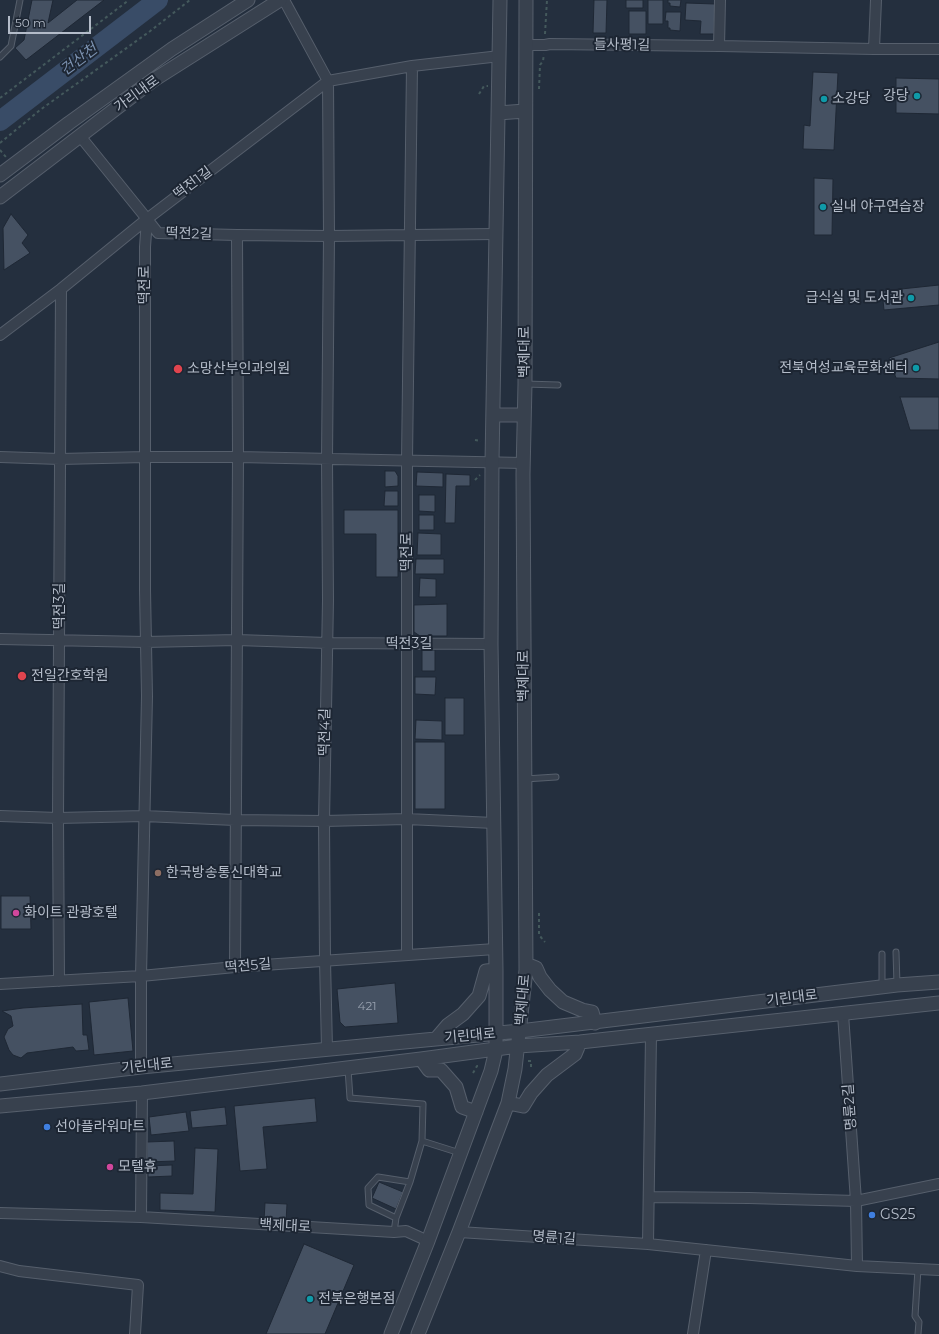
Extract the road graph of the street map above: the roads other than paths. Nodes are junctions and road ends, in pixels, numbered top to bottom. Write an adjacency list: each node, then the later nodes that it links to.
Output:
1 (20, 0): 14 (lane)
2 (248, 0): 20 (street, 가리내로)
3 (280, 0): 19 (street, 가리내로)
4 (284, 0): 16 (street)
5 (500, 0): 13 (street, 백제대로)
6 (526, 0): 9 (street, 백제대로)
7 (720, 0): 10 (street)
8 (876, 0): 11 (street)
9 (525, 45): 10 (street, 들사평1길); 17 (street, 백제대로)
10 (719, 46): 11 (street, 들사평1길)
11 (874, 49): 12 (street, 들사평1길)
12 (939, 49)
13 (500, 56): 15 (street, 떡전1길); 18 (street, 백제대로)
14 (0, 57)
15 (412, 66): 16 (street, 떡전1길); 26 (street)
16 (328, 81): 22 (street, 떡전1길); 25 (street)
17 (525, 111): 18 (street); 29 (street, 백제대로)
18 (498, 113): 23 (street, 백제대로)
19 (80, 136): 21 (street, 가리내로); 22 (street)
20 (0, 175)
21 (0, 197)
22 (147, 219): 24 (street, 떡전2길); 27 (street, 떡전1길); 34 (street, 떡전로)
23 (496, 234): 26 (street, 떡전2길); 31 (street, 백제대로)
24 (237, 236): 25 (street, 떡전2길); 35 (street)
25 (329, 236): 26 (street, 떡전2길); 37 (street)
26 (409, 236): 38 (street, 떡전로)
27 (61, 289): 28 (street, 떡전1길); 36 (street)
28 (0, 335)
29 (525, 384): 30 (lane); 32 (street, 백제대로)
30 (558, 385)
31 (493, 415): 32 (street); 39 (street, 백제대로)
32 (524, 415): 40 (street, 백제대로)
33 (0, 457): 36 (street)
34 (145, 457): 35 (street); 36 (street); 44 (street, 떡전로)
35 (238, 457): 37 (street); 42 (street)
36 (60, 459): 43 (street, 떡전3길)
37 (326, 459): 38 (street); 45 (street)
38 (407, 460): 39 (street); 46 (street, 떡전로)
39 (492, 462): 40 (street); 47 (street, 백제대로)
40 (523, 463): 49 (street, 백제대로)
41 (0, 639): 43 (street, 떡전3길)
42 (237, 640): 44 (street, 떡전3길); 45 (street, 떡전3길); 54 (street)
43 (60, 641): 44 (street, 떡전3길); 52 (street)
44 (145, 642): 51 (street)
45 (327, 643): 46 (street, 떡전3길); 55 (street, 떡전4길)
46 (407, 644): 47 (street, 떡전3길); 53 (street)
47 (491, 644): 56 (street, 백제대로)
48 (556, 777): 49 (lane)
49 (525, 779): 62 (street, 백제대로)
50 (0, 816): 52 (street)
51 (144, 816): 52 (street); 54 (street); 65 (street)
52 (58, 818): 66 (street)
53 (407, 819): 55 (street); 56 (street); 59 (street)
54 (235, 820): 55 (street); 63 (street)
55 (324, 821): 61 (street, 떡전4길)
56 (494, 823): 57 (street, 백제대로)
57 (495, 949): 59 (street, 떡전5길); 64 (street, 백제대로)
58 (896, 952): 69 (lane)
59 (407, 954): 61 (street, 떡전5길)
60 (882, 954): 70 (lane)
61 (325, 960): 63 (street, 떡전5길); 80 (street, 떡전4길)
62 (526, 964): 73 (street); 74 (street, 백제대로)
63 (234, 967): 65 (street, 떡전5길)
64 (496, 970): 75 (street, 백제대로); 77 (street)
65 (141, 976): 66 (street, 떡전5길); 83 (street)
66 (59, 981): 68 (street, 떡전5길)
67 (939, 982): 69 (street, 기린대로)
68 (0, 984)
69 (897, 985): 70 (street, 기린대로)
70 (882, 987): 73 (street, 기린대로)
71 (939, 1003): 72 (street, 기린대로)
72 (843, 1014): 76 (street, 기린대로); 95 (street, 명륜2길)
73 (595, 1023): 74 (street, 기린대로)
74 (520, 1031): 75 (street, 기린대로); 79 (street, 백제대로)
75 (496, 1034): 77 (street, 기린대로); 81 (street, 백제대로)
76 (651, 1035): 78 (street, 기린대로); 94 (street)
77 (436, 1039): 80 (street, 기린대로)
78 (580, 1042): 79 (street, 기린대로); 87 (street)
79 (518, 1046): 81 (street, 기린대로); 87 (street, 백제대로)
80 (327, 1048): 83 (street, 기린대로)
81 (496, 1050): 82 (street, 기린대로); 89 (street, 백제대로)
82 (421, 1059): 84 (street, 기린대로); 89 (street)
83 (142, 1067): 85 (street, 기린대로)
84 (348, 1068): 86 (street, 기린대로); 90 (lane)
85 (0, 1084)
86 (142, 1093): 88 (street, 기린대로); 97 (street, 기린대로)
87 (508, 1103): 100 (street, 백제대로)
88 (0, 1106)
89 (476, 1112): 91 (street, 백제대로)
90 (422, 1141): 91 (lane); 92 (lane)
91 (460, 1154): 101 (street, 백제대로)
92 (410, 1182): 98 (lane); 98 (lane)
93 (939, 1184): 95 (street)
94 (650, 1197): 95 (street); 102 (street)
95 (856, 1201): 105 (street, 명륜2길)
96 (0, 1213): 97 (street)
97 (141, 1217): 99 (street, 백제대로)
98 (396, 1218): 99 (lane)
99 (394, 1232): 101 (street, 백제대로)
100 (459, 1232): 102 (street, 명륜1길); 110 (street, 백제대로)
101 (428, 1241): 109 (street, 백제대로)
102 (648, 1244): 103 (street, 명륜1길)
103 (706, 1250): 105 (street); 111 (street)
104 (0, 1266): 108 (street)
105 (857, 1266): 106 (street)
106 (918, 1269): 107 (street); 112 (lane)
107 (939, 1270)
108 (135, 1334)
109 (391, 1334)
110 (418, 1334)
111 (693, 1334)
112 (918, 1334)

